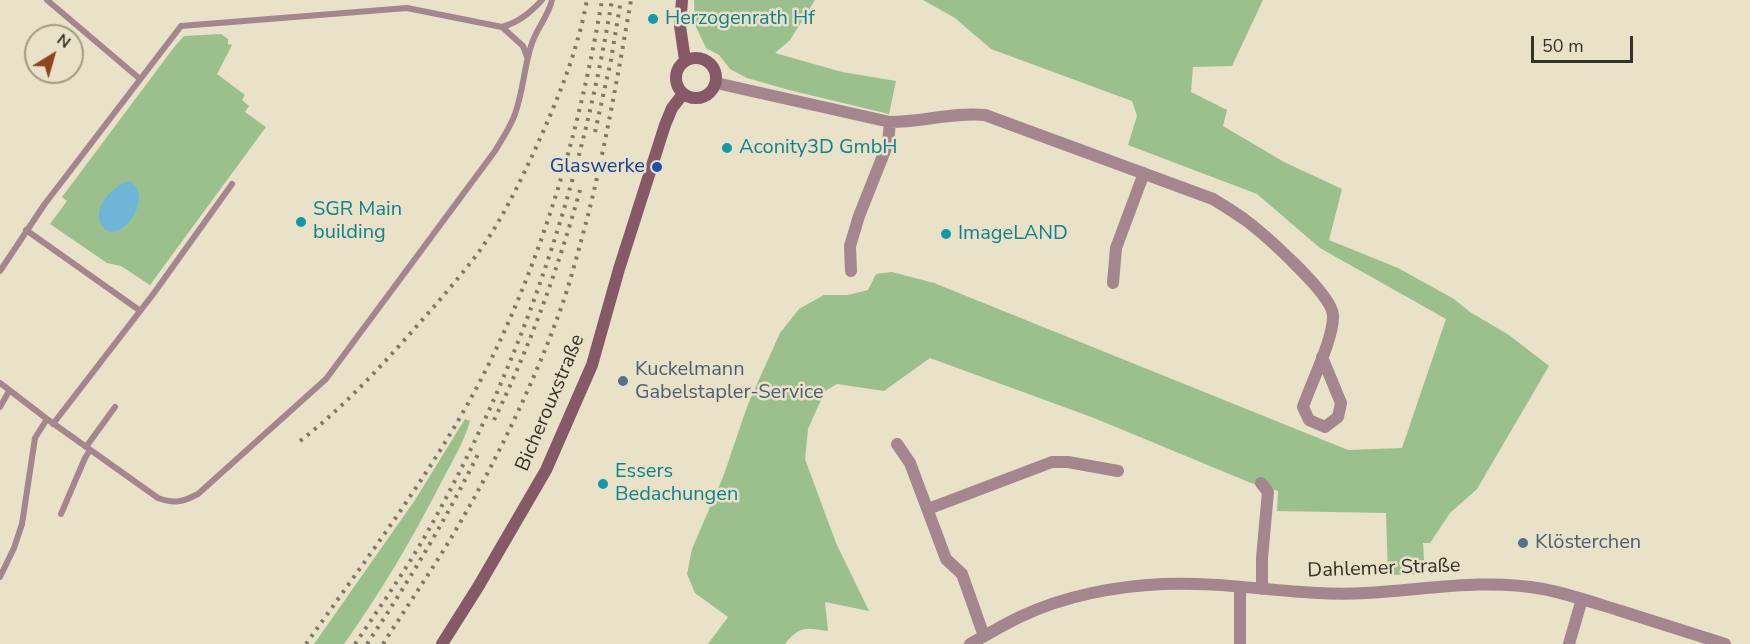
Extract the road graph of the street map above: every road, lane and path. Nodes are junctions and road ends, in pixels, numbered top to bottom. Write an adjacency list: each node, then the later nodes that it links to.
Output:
1 (47, 0): 8 (lane)
2 (542, 0): 5 (lane)
3 (552, 0): 6 (lane)
4 (682, 0): 7 (street)
5 (502, 27): 6 (lane); 8 (lane)
6 (527, 57): 26 (lane)
7 (685, 60): 9 (street); 10 (street)
8 (140, 79): 14 (lane)
9 (716, 83): 10 (street); 11 (street)
10 (683, 94): 36 (street, Bicherouxstraße)
11 (890, 122): 12 (street); 16 (street)
12 (1144, 173): 17 (street); 19 (street)
13 (232, 184): 18 (lane)
14 (26, 230): 15 (lane); 18 (lane)
15 (0, 271)
16 (851, 271)
17 (1113, 283)
18 (139, 310): 24 (lane)
19 (1322, 357): 19 (street)
20 (0, 383): 21 (lane)
21 (9, 391): 22 (lane); 24 (lane)
22 (0, 407)
23 (115, 407): 26 (lane)
24 (50, 421): 26 (lane); 31 (lane)
25 (897, 444): 29 (street)
26 (88, 448): 30 (lane)
27 (1118, 471): 29 (street)
28 (1261, 483): 33 (street)
29 (928, 509): 35 (street)
30 (61, 514)
31 (0, 577)
32 (1240, 587): 33 (street, Dahlemer Straße); 35 (street, Dahlemer Straße); 37 (street)
33 (1262, 589): 34 (street, Dahlemer Straße)
34 (1582, 599): 38 (street); 39 (street, Dahlemer Straße)
35 (976, 641)
36 (442, 644)
37 (1240, 644)
38 (1569, 644)
39 (1725, 644)

